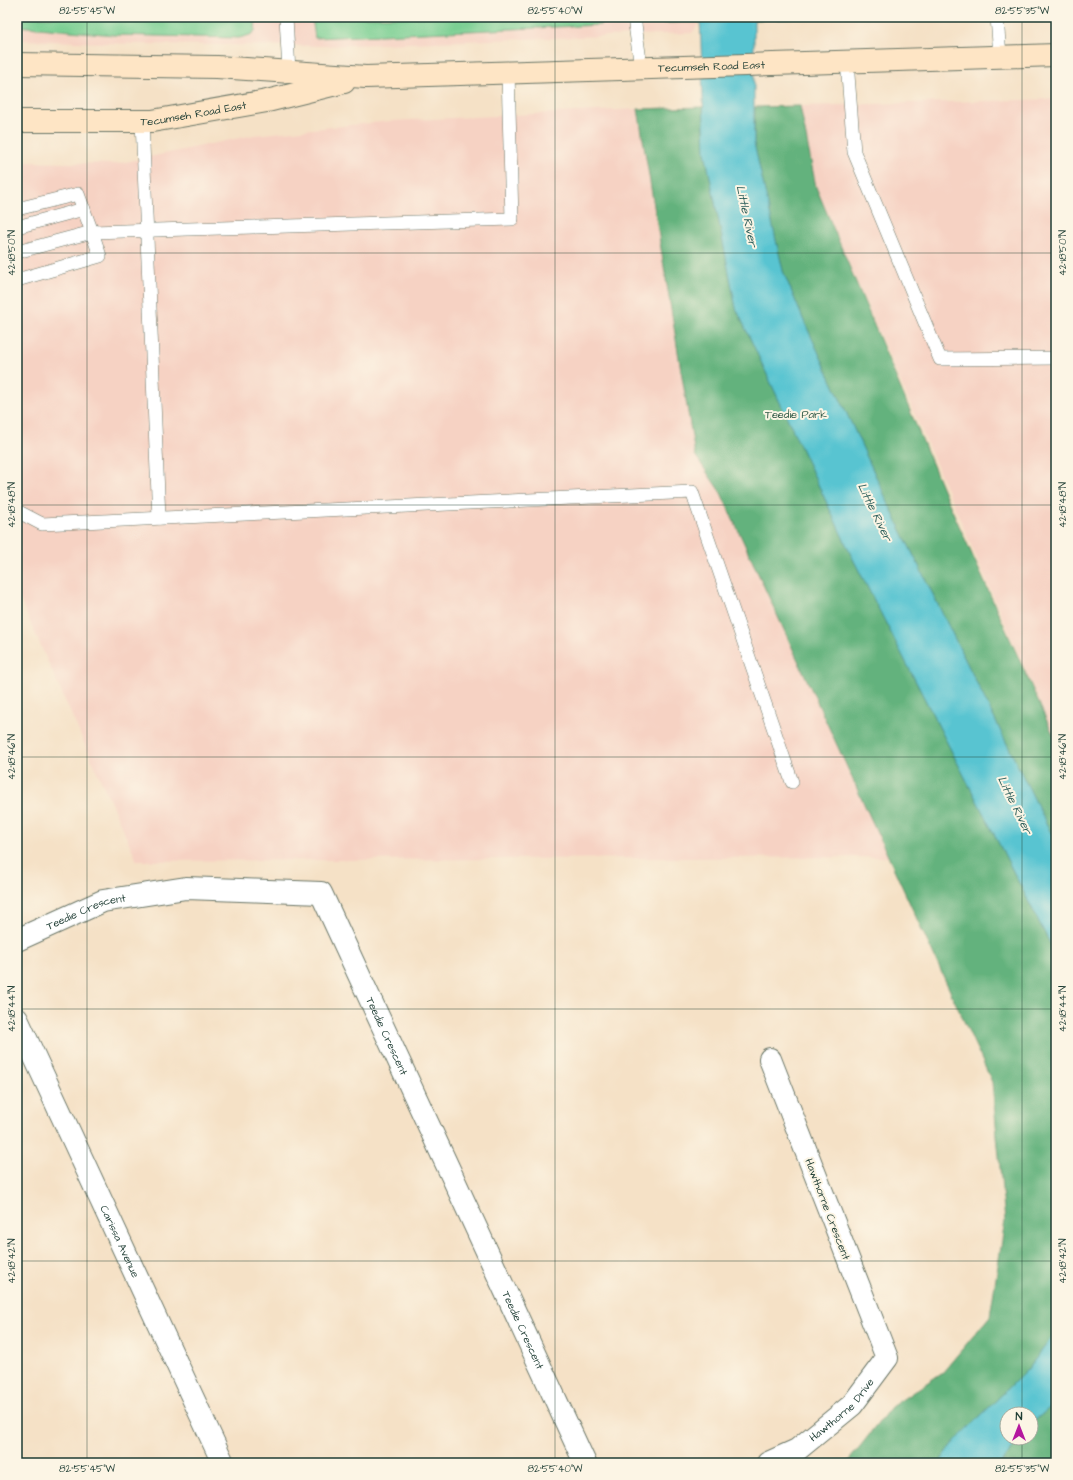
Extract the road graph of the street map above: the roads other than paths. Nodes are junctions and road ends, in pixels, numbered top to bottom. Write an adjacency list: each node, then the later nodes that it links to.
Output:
1 (286, 17): 9 (lane)
2 (634, 17): 8 (lane)
3 (997, 17): 5 (lane)
4 (1056, 55): 5 (main road, Tecumseh Road East)
5 (1000, 56): 6 (main road, Tecumseh Road East)
6 (847, 62): 8 (main road, Tecumseh Road East); 21 (lane)
7 (17, 64): 9 (main road, Tecumseh Road East)
8 (641, 68): 10 (main road, Tecumseh Road East)
9 (289, 72): 11 (main road, Tecumseh Road East)
10 (508, 72): 11 (main road, Tecumseh Road East); 17 (lane)
11 (366, 77): 12 (main road, Tecumseh Road East)
12 (142, 120): 13 (main road, Tecumseh Road East); 17 (lane)
13 (17, 121)
14 (84, 208): 15 (lane); 16 (lane); 18 (lane)
15 (17, 209)
16 (17, 227)
17 (147, 229): 18 (lane); 23 (lane)
18 (92, 232): 19 (lane); 20 (lane)
19 (17, 252)
20 (17, 280)
21 (1056, 358)
22 (17, 511): 23 (lane)
23 (159, 518): 24 (lane)
24 (792, 782)
25 (17, 940): 30 (street, Teedie Crescent)
26 (17, 1019): 29 (street, Carissa Avenue)
27 (770, 1059): 28 (street, Hawthorne Crescent)
28 (887, 1358): 31 (street, Hawthorne Drive)
29 (223, 1463)
30 (585, 1463)
31 (768, 1463)

